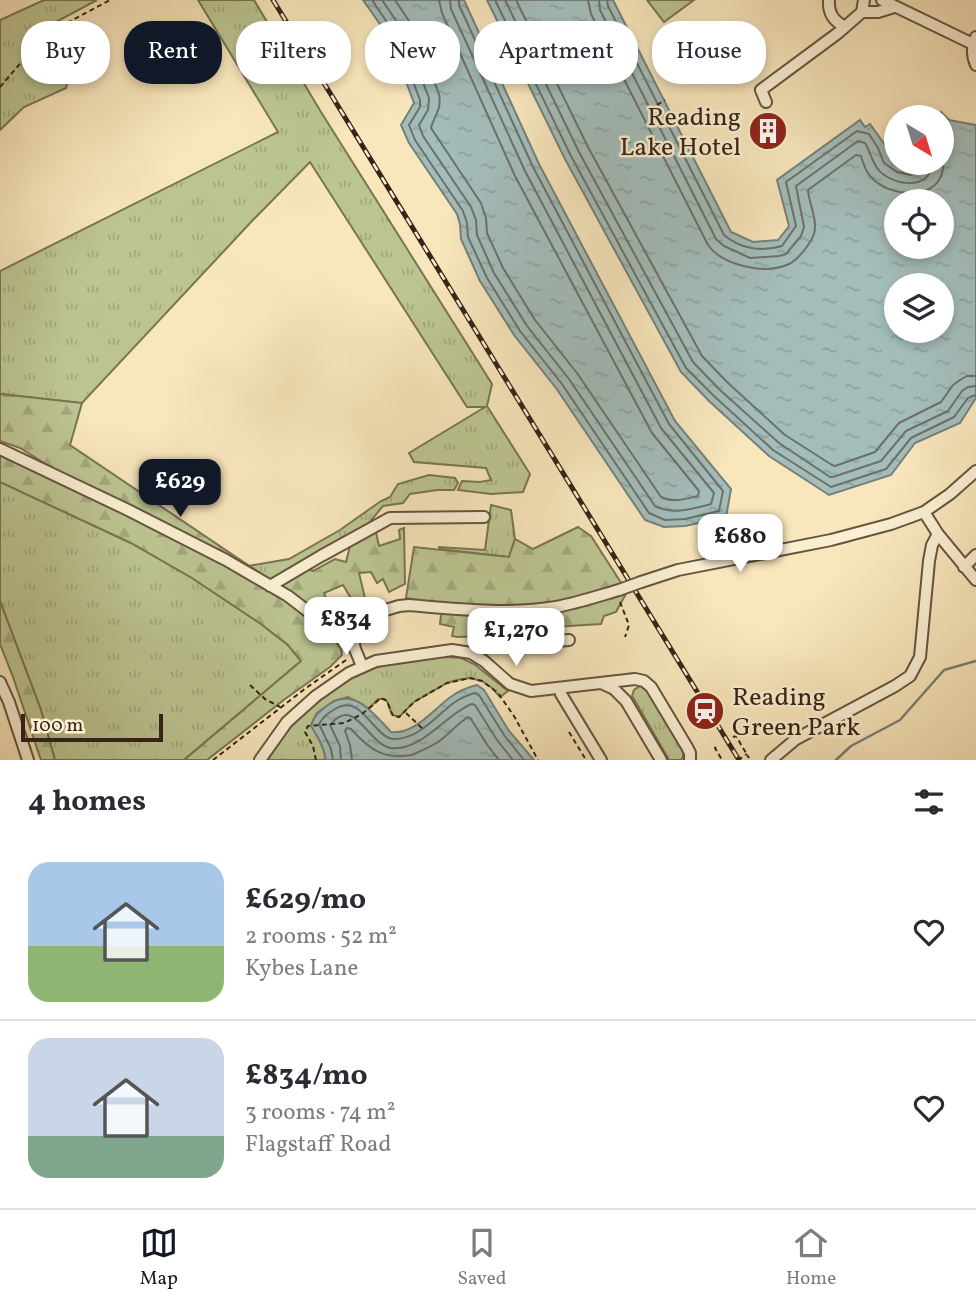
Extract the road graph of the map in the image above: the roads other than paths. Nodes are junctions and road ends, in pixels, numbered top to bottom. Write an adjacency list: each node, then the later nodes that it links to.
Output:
1 (829, 0): 6 (street)
2 (864, 0): 5 (street)
3 (882, 0): 4 (street)
4 (894, 7): 5 (street); 7 (street)
5 (862, 12): 6 (street)
6 (845, 27): 9 (street)
7 (974, 41): 8 (street)
8 (976, 65)
9 (766, 102)
10 (0, 449): 18 (street)
11 (976, 471): 12 (street)
12 (925, 512): 14 (street); 19 (street, bridge)
13 (484, 517): 18 (street)
14 (938, 534): 16 (street); 33 (street)
15 (976, 555): 16 (street)
16 (964, 567): 17 (street)
17 (976, 580)
18 (270, 586): 19 (street)
19 (350, 623): 22 (street)
20 (569, 640): 21 (street)
21 (474, 655): 22 (street); 26 (street)
22 (362, 666): 29 (street)
23 (635, 679): 25 (street); 27 (street); 32 (street)
24 (0, 682): 28 (street)
25 (601, 683): 26 (street); 27 (street)
26 (560, 688): 30 (street)
27 (626, 701): 31 (street)
28 (28, 760)
29 (260, 760)
30 (601, 760)
31 (661, 760)
32 (690, 760)
33 (771, 760)

